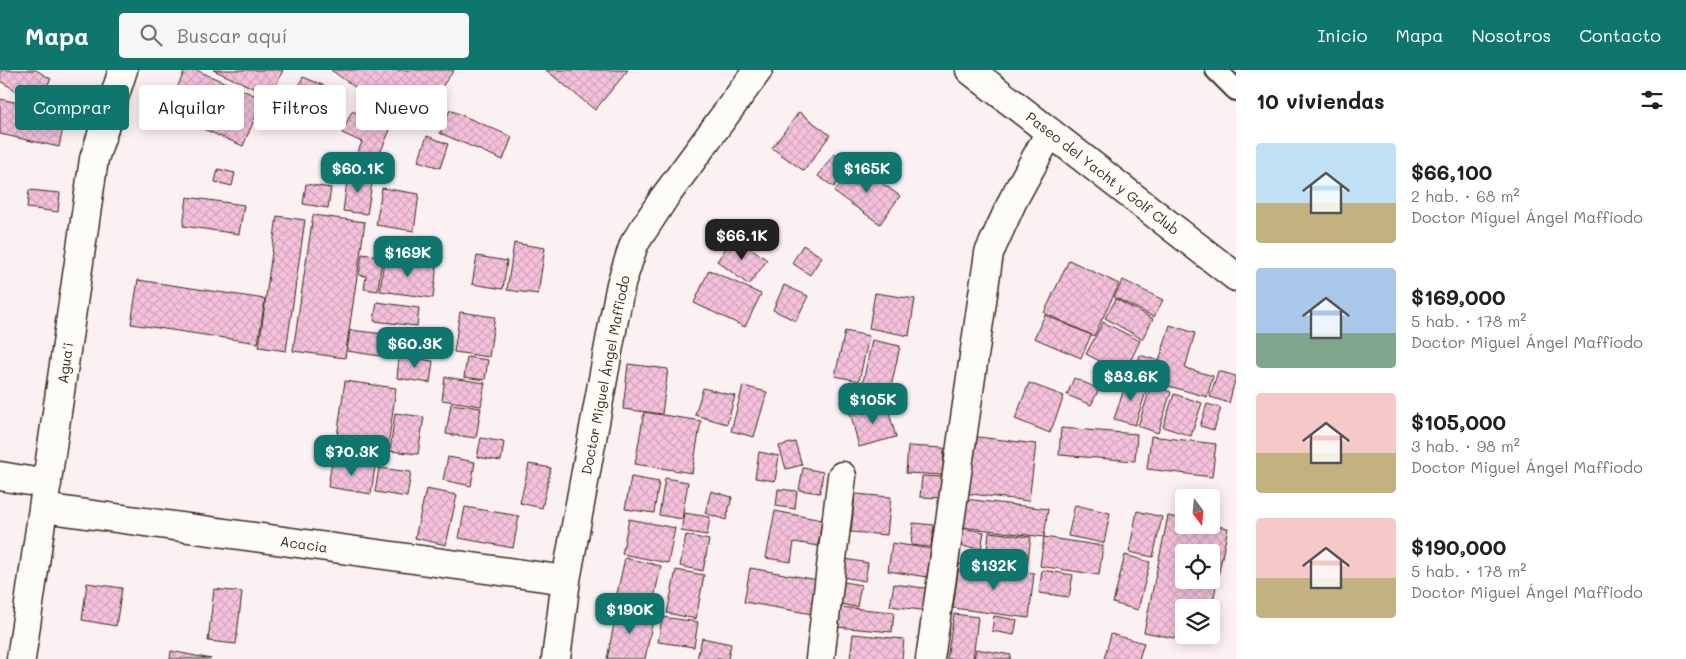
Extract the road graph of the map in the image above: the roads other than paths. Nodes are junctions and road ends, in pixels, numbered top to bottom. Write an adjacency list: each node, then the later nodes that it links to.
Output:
1 (758, 70): 11 (street, Doctor Miguel Ángel Maffiodo)
2 (970, 70): 6 (street, Paseo del Yacht y Golf Club)
3 (1216, 70): 5 (lane)
4 (120, 71): 10 (street, Agua'i)
5 (1236, 90)
6 (1050, 132): 7 (street, Paseo del Yacht y Golf Club); 15 (street)
7 (1236, 277)
8 (0, 476): 10 (street, Acacia)
9 (842, 476): 14 (street)
10 (45, 496): 11 (street, Acacia); 12 (street, Agua'i)
11 (566, 580): 13 (street, Doctor Miguel Ángel Maffiodo)
12 (21, 659)
13 (556, 659)
14 (820, 659)
15 (930, 659)

